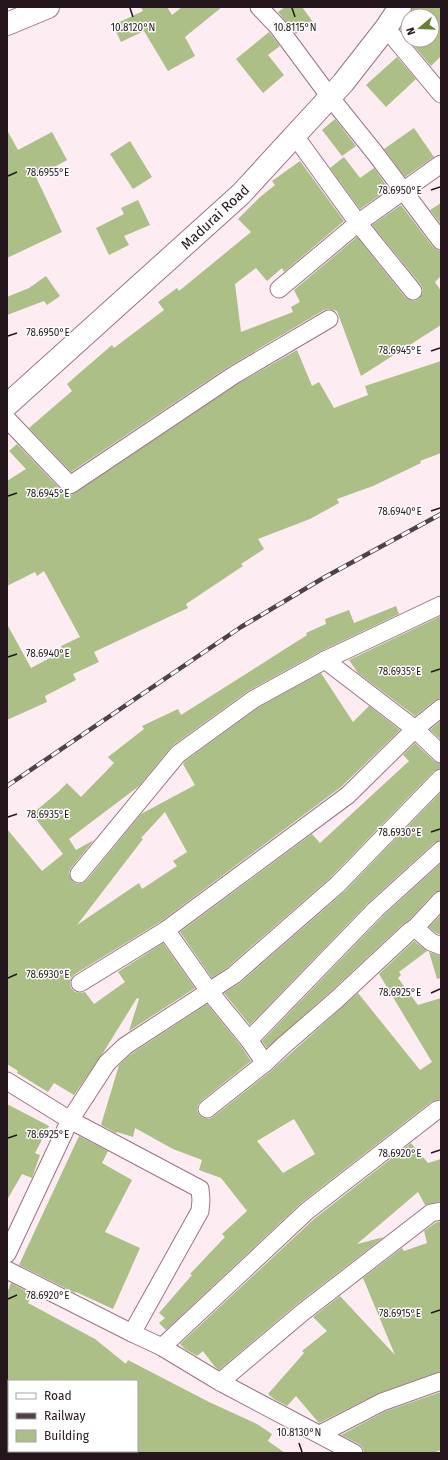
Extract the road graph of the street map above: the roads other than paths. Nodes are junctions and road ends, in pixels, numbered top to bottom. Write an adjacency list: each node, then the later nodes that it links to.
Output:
1 (48, 7): 4 (main road)
2 (259, 7): 7 (street)
3 (400, 7): 5 (main road, Madurai Road)
4 (7, 24)
5 (386, 28): 6 (street); 7 (main road, Madurai Road)
6 (441, 94)
7 (330, 97): 8 (main road, Madurai Road); 10 (street)
8 (295, 136): 11 (street); 16 (main road, Madurai Road)
9 (441, 164): 10 (street)
10 (404, 191): 11 (street); 12 (street)
11 (358, 223): 13 (street); 14 (street)
12 (441, 241)
13 (280, 289)
14 (413, 291)
15 (330, 319): 17 (street)
16 (7, 405)
17 (7, 419)
18 (441, 605): 19 (street)
19 (324, 660): 21 (street); 25 (street)
20 (441, 708): 21 (street)
21 (415, 729): 22 (street); 28 (street)
22 (441, 754)
23 (441, 778): 31 (street)
24 (441, 850): 32 (street)
25 (80, 874)
26 (441, 900): 27 (street)
27 (415, 928): 29 (street); 33 (street)
28 (166, 930): 30 (street); 31 (street)
29 (441, 946)
30 (80, 983)
31 (209, 991): 32 (street); 37 (street)
32 (248, 1040): 33 (street)
33 (265, 1063): 35 (street)
34 (7, 1081): 37 (street)
35 (207, 1109)
36 (441, 1109): 42 (street)
37 (70, 1120): 39 (street); 41 (street)
38 (441, 1211): 44 (street)
39 (7, 1254)
40 (7, 1270): 41 (street)
41 (132, 1332): 42 (street)
42 (162, 1347): 44 (street)
43 (441, 1381): 45 (street)
44 (220, 1382): 45 (street)
45 (320, 1434): 46 (street)
46 (354, 1453)

